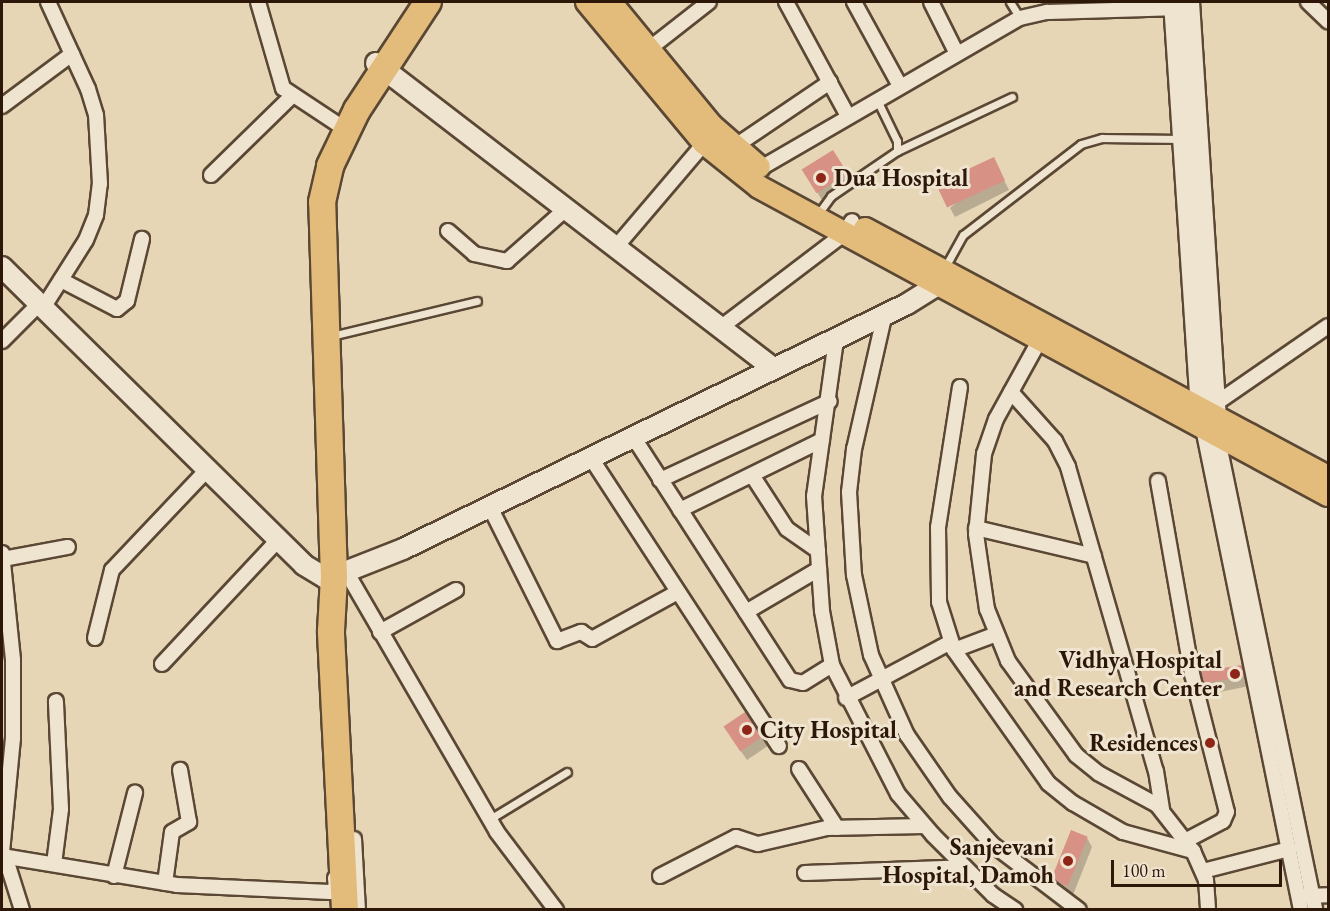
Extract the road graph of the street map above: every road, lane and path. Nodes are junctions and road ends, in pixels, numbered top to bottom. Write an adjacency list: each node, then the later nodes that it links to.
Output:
1 (48, 2): 16 (street)
2 (258, 2): 22 (street)
3 (415, 2): 18 (highway)
4 (428, 2): 18 (highway)
5 (709, 2): 15 (street)
6 (786, 2): 20 (street)
7 (854, 2): 21 (street)
8 (931, 2): 17 (street)
9 (1010, 2): 13 (lane)
10 (1308, 2): 14 (street)
11 (603, 4): 15 (main road); 19 (main road)
12 (1182, 5): 13 (street); 29 (street)
13 (1020, 18): 17 (street)
14 (1328, 20)
15 (649, 49): 19 (main road)
16 (72, 54): 25 (street); 42 (street)
17 (957, 54): 21 (street)
18 (379, 66): 27 (highway); 34 (street); 49 (highway)
19 (660, 76): 28 (main road)
20 (830, 82): 26 (street); 30 (street)
21 (900, 86): 24 (street)
22 (292, 96): 27 (street); 33 (street)
23 (1012, 97): 31 (lane)
24 (877, 100): 26 (street); 31 (lane)
25 (2, 106)
26 (848, 116): 32 (street)
27 (339, 124): 49 (highway)
28 (711, 137): 30 (main road); 32 (main road); 39 (street)
29 (1190, 139): 41 (lane); 56 (street)
30 (734, 147): 32 (main road)
31 (897, 151): 35 (lane)
32 (754, 173): 35 (main road)
33 (211, 175)
34 (567, 208): 37 (street); 39 (street)
35 (819, 212): 36 (main road)
36 (848, 227): 41 (main road); 47 (street)
37 (448, 231)
38 (142, 239): 42 (street)
39 (616, 247): 47 (street)
40 (2, 267): 44 (street)
41 (940, 278): 45 (street); 48 (main road)
42 (61, 280): 44 (street)
43 (477, 301): 49 (lane)
44 (41, 306): 50 (street); 61 (street)
45 (885, 313): 51 (street); 86 (street)
46 (1329, 326): 56 (street)
47 (720, 328): 52 (street)
48 (1043, 333): 54 (street); 56 (main road)
49 (321, 338): 76 (highway)
50 (2, 340)
51 (836, 340): 52 (street); 55 (street)
52 (773, 368): 57 (street)
53 (960, 387): 83 (street)
54 (1011, 392): 69 (street); 74 (street)
55 (830, 401): 58 (street); 64 (street)
56 (1210, 418): 60 (main road); 92 (street)
57 (634, 438): 59 (street); 64 (street)
58 (822, 440): 62 (street); 72 (street)
59 (591, 458): 67 (street); 78 (street)
60 (1287, 463): 63 (main road); 66 (main road)
61 (207, 470): 70 (street); 82 (street)
62 (752, 475): 68 (street); 72 (street)
63 (1329, 477)
64 (660, 480): 68 (street)
65 (1158, 481): 101 (street)
66 (1329, 495)
67 (490, 507): 76 (street); 78 (street)
68 (680, 510): 79 (street)
69 (976, 528): 74 (street); 81 (street)
70 (278, 540): 76 (street); 84 (street)
71 (68, 547): 73 (street)
72 (818, 551): 75 (street)
73 (2, 556): 88 (street)
74 (1094, 556): 97 (street)
75 (819, 569): 79 (street); 85 (street)
76 (335, 580): 80 (street); 87 (highway)
77 (456, 590): 80 (street)
78 (676, 593): 91 (street)
79 (746, 612): 85 (street)
80 (380, 632): 98 (street)
81 (994, 635): 83 (street); 97 (street)
82 (95, 638)
83 (953, 646): 86 (street); 101 (street)
84 (162, 664)
85 (832, 664): 89 (street)
86 (881, 679): 89 (street); 119 (street)
87 (334, 688): 112 (highway); 112 (street); 116 (street)
88 (7, 696): 103 (street)
89 (846, 698): 99 (street)
90 (56, 701): 104 (street)
91 (778, 746)
92 (1276, 752): 102 (street); 113 (street)
93 (799, 769): 100 (street)
94 (180, 770): 110 (street)
95 (567, 772): 98 (lane)
96 (135, 793): 108 (street)
97 (1162, 810): 101 (street)
98 (490, 819): 117 (street)
99 (924, 826): 100 (street); 105 (street)
100 (837, 828): 109 (street)
101 (1189, 846): 106 (street)
102 (1289, 849): 106 (street); 113 (street)
103 (3, 855): 104 (street); 114 (street)
104 (54, 864): 108 (street)
105 (965, 867): 107 (street); 118 (street)
106 (1203, 872): 120 (street)
107 (805, 873)
108 (114, 876): 110 (street)
109 (660, 876)
110 (165, 883): 112 (street)
111 (1329, 895): 113 (street)
112 (340, 900): 115 (street)
113 (1307, 903)
114 (22, 909)
115 (334, 909)
116 (358, 909)
117 (556, 909)
118 (1015, 909)
119 (1079, 909)
120 (1208, 909)

